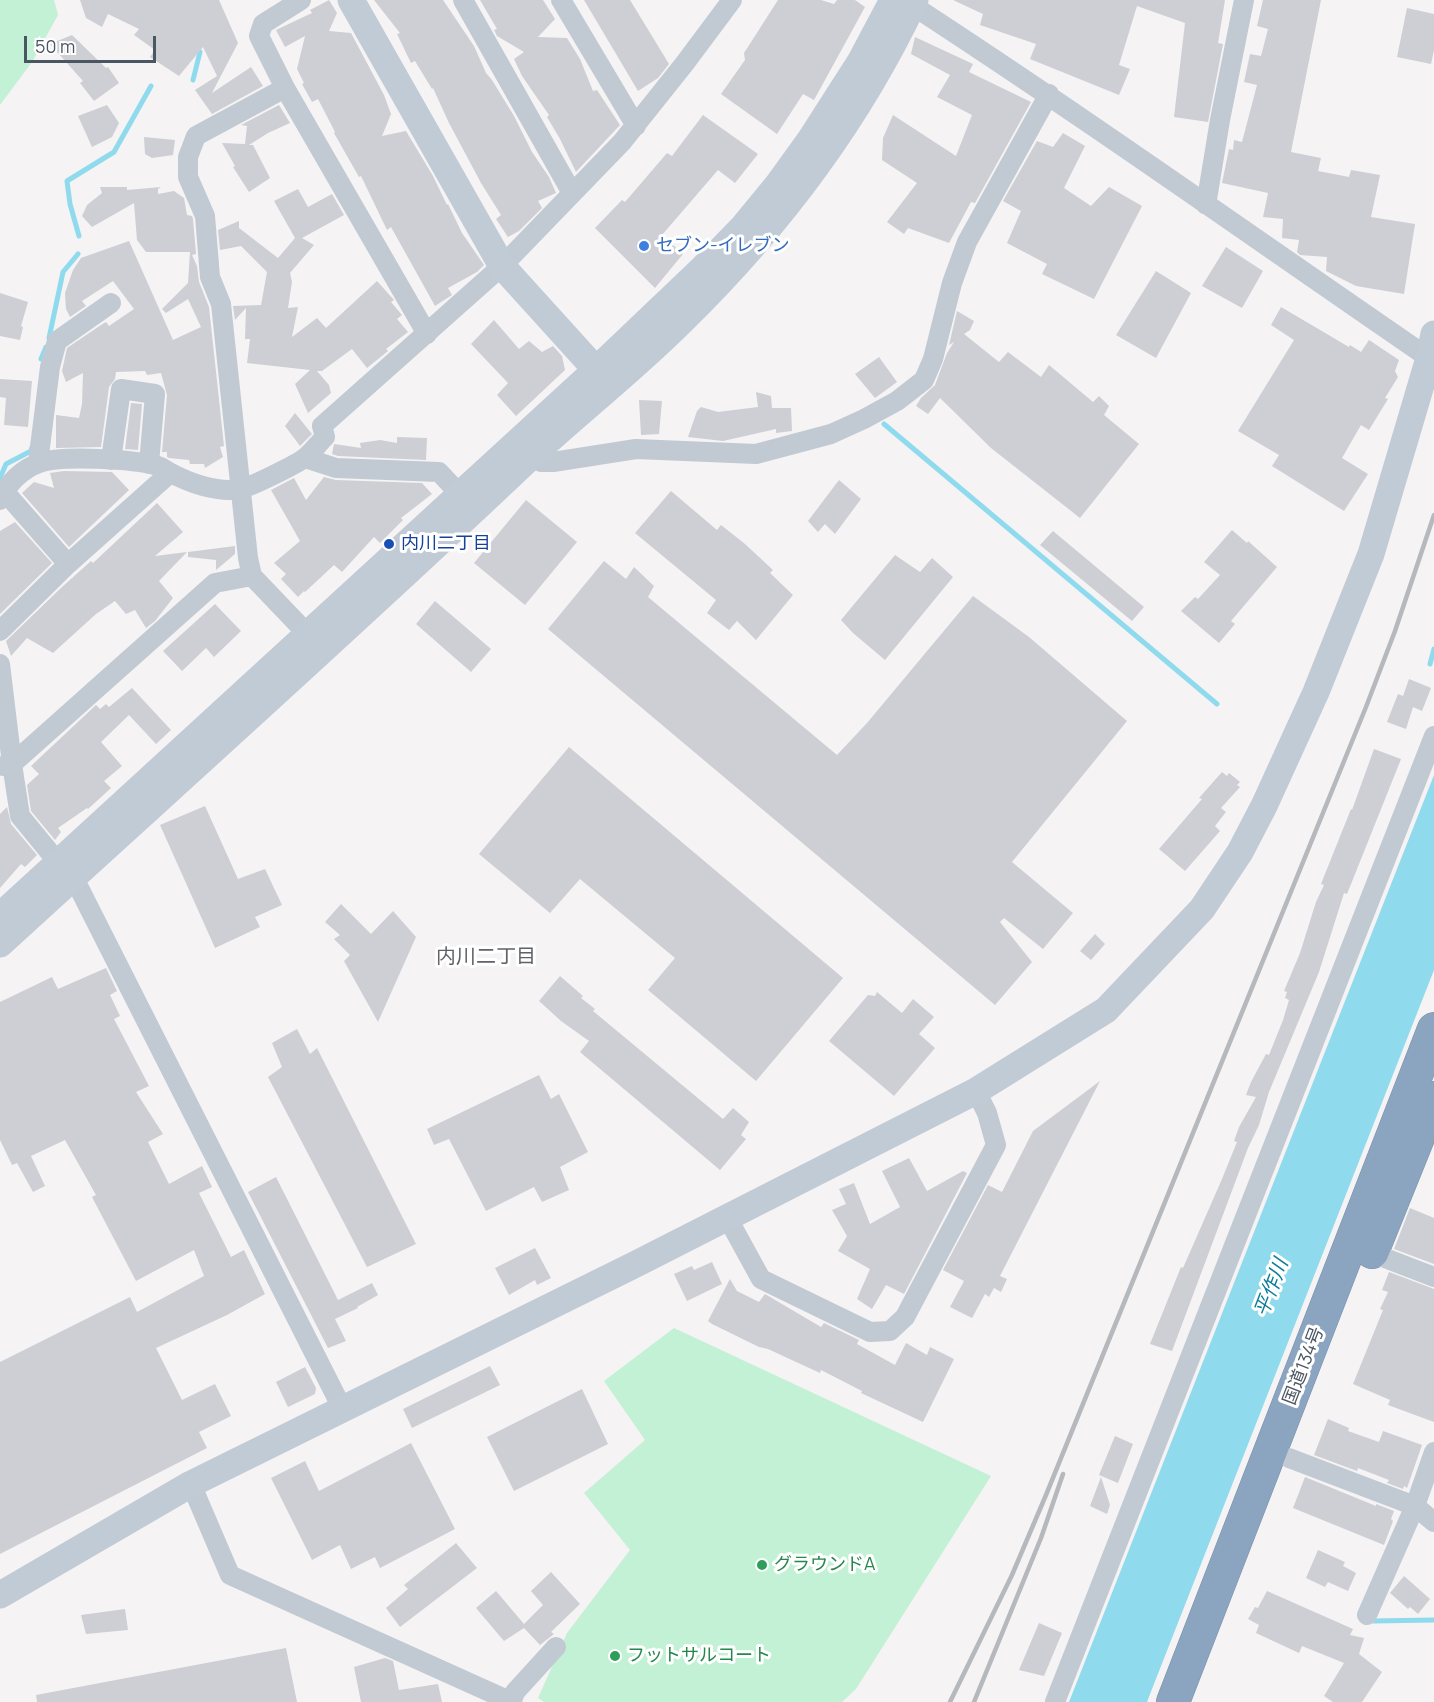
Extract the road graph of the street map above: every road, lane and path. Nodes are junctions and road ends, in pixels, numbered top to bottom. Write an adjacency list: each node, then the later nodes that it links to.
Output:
1 (301, 0): 8 (street)
2 (351, 0): 13 (street)
3 (463, 0): 11 (street)
4 (561, 0): 10 (street)
5 (732, 0): 10 (street)
6 (1244, 0): 12 (street)
7 (904, 1): 9 (street); 17 (street)
8 (285, 88): 15 (street); 24 (street)
9 (1049, 94): 12 (street); 18 (street)
10 (636, 126): 11 (street)
11 (572, 193): 13 (street)
12 (1206, 205): 16 (street)
13 (502, 266): 15 (street); 17 (street)
14 (111, 303): 21 (street)
15 (427, 334): 19 (street)
16 (1432, 346): 38 (street)
17 (604, 378): 18 (street); 26 (street)
18 (530, 457): 26 (street)
19 (305, 458): 24 (street); 26 (street)
20 (111, 460): 21 (street); 22 (street); 22 (street)
21 (38, 464): 25 (street)
22 (149, 464): 23 (street)
23 (170, 473): 24 (street); 27 (street)
24 (241, 489): 28 (street)
25 (2, 495): 27 (street)
26 (467, 502): 30 (street)
27 (68, 564): 29 (street)
28 (252, 576): 30 (street); 33 (street)
29 (0, 631)
30 (315, 642): 34 (street)
31 (0, 664): 33 (street)
32 (1434, 736): 53 (street)
33 (6, 765): 34 (street)
34 (65, 870): 35 (street); 36 (street); 43 (street)
35 (0, 916)
36 (0, 944)
37 (1434, 1029): 41 (highway, 国道134号)
38 (976, 1091): 40 (street); 40 (street)
39 (1434, 1098): 41 (highway, 国道134号)
40 (727, 1217): 43 (street)
41 (1361, 1249): 42 (street); 45 (highway, 国道134号); 54 (highway, 国道134号)
42 (1434, 1277)
43 (342, 1408): 46 (street)
44 (1434, 1452): 47 (street)
45 (1289, 1458): 47 (street); 55 (highway, 国道134号)
46 (191, 1484): 49 (street); 52 (street)
47 (1415, 1506): 48 (street); 50 (street)
48 (1434, 1522)
49 (0, 1595)
50 (1367, 1615)
51 (556, 1647): 52 (street)
52 (512, 1702)
53 (1055, 1702)
54 (1173, 1702)
55 (1193, 1702)

